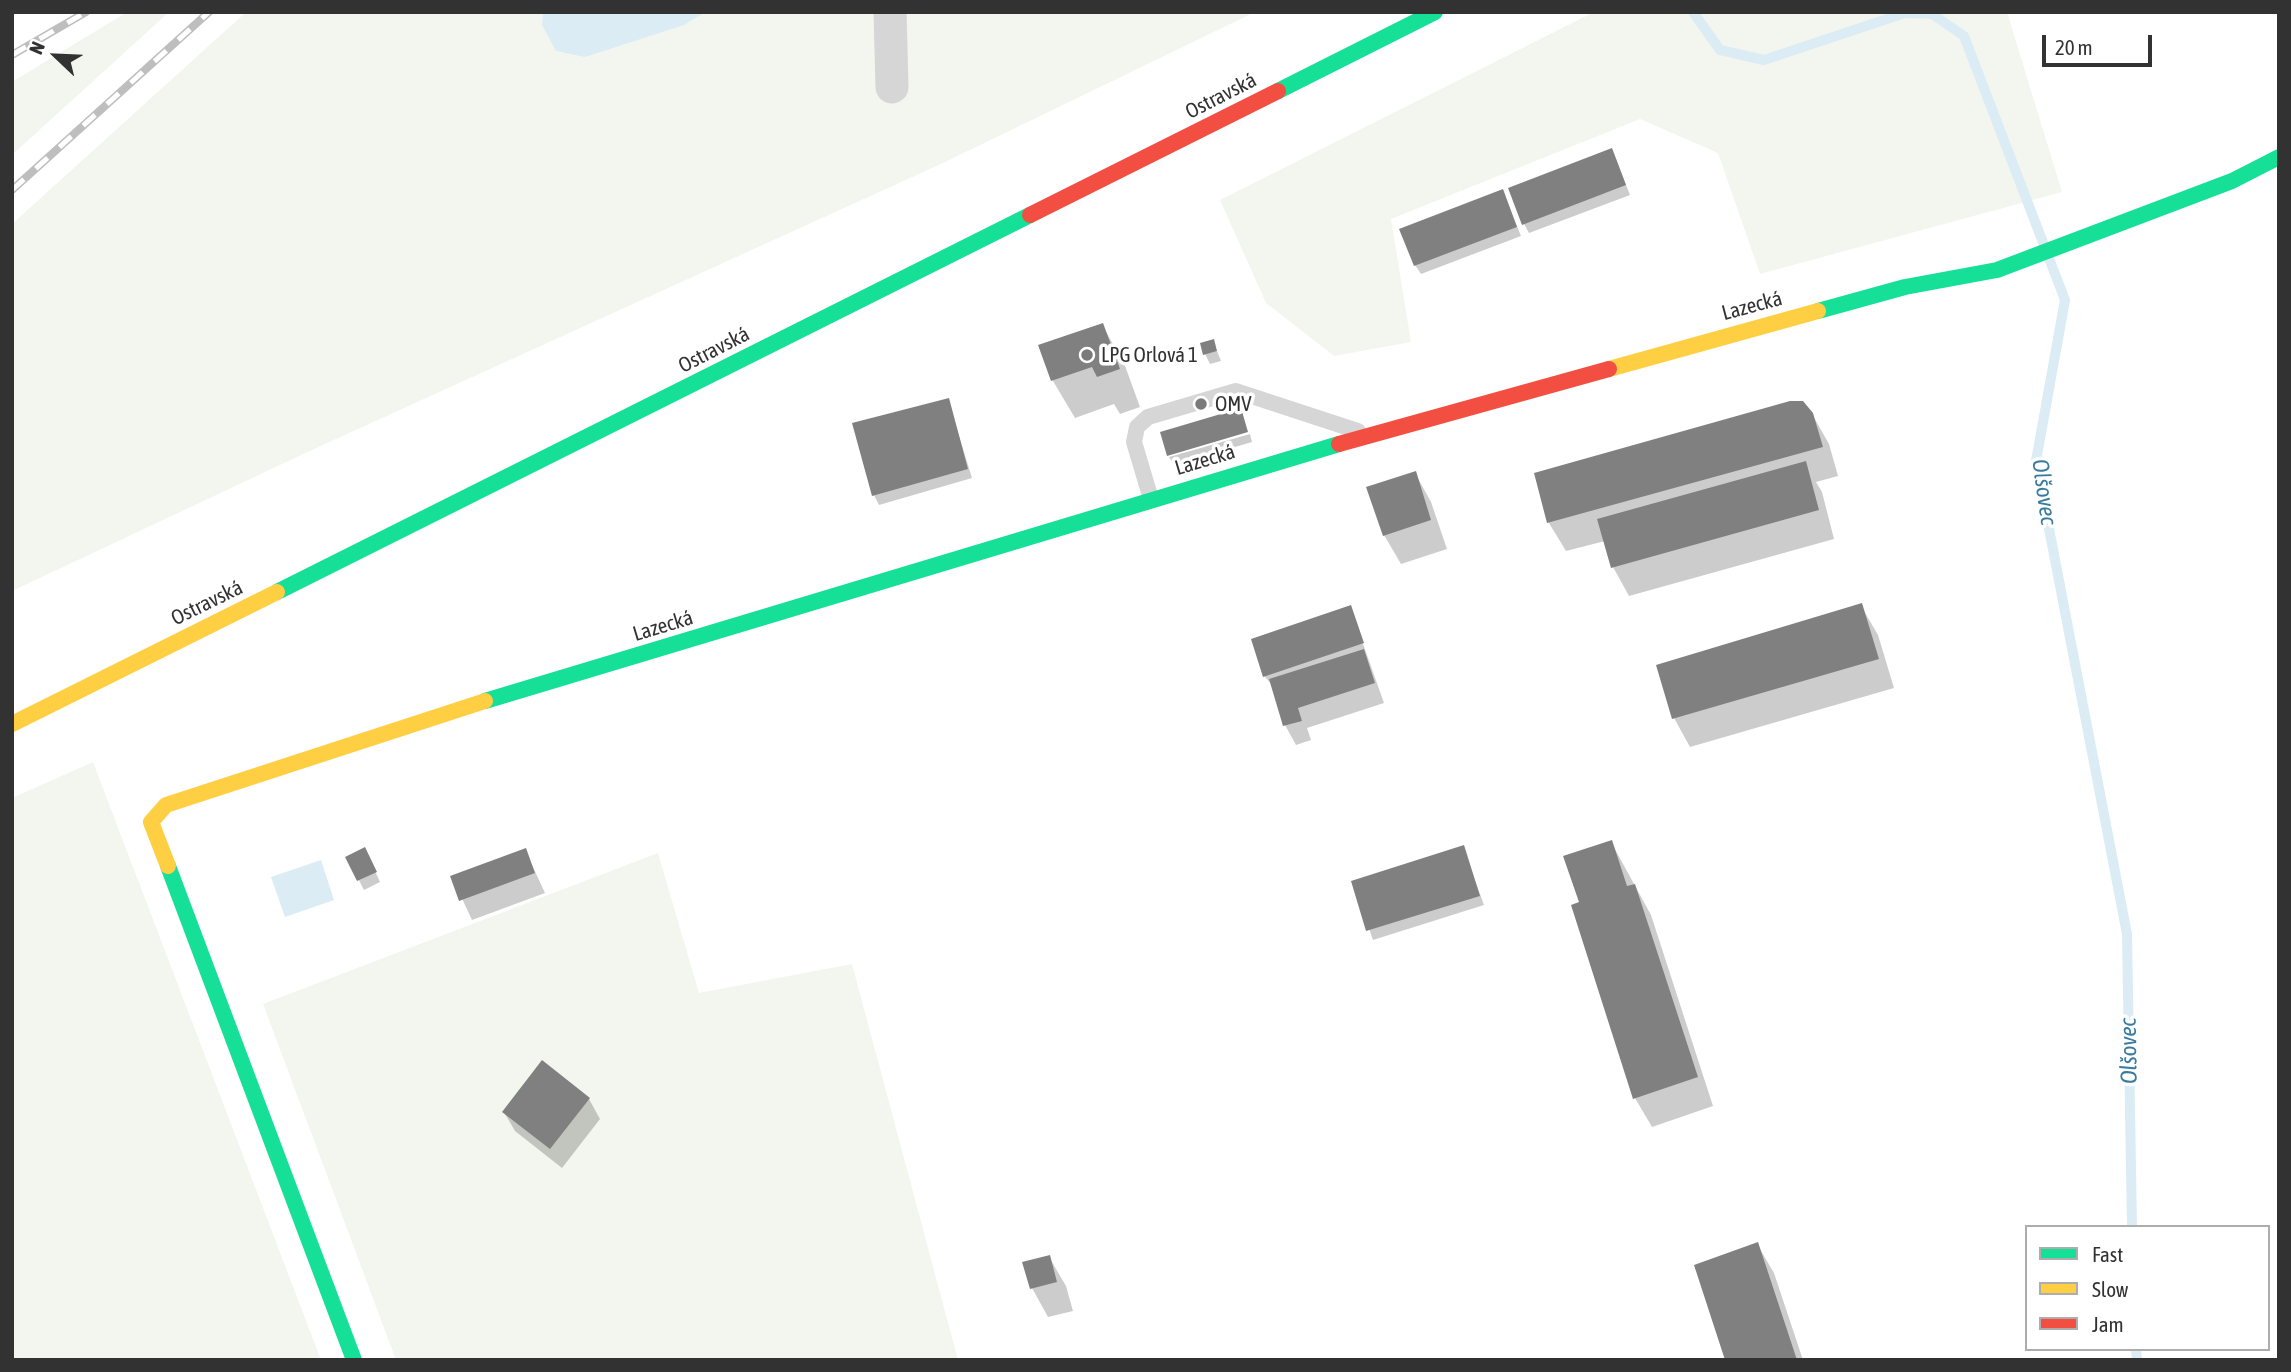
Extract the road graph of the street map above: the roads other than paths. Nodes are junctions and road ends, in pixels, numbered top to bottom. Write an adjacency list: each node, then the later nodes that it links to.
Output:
1 (890, 12): 3 (street)
2 (1435, 12): 7 (street, Ostravská)
3 (892, 86)
4 (2279, 157): 5 (street, Lazecká)
5 (1368, 435): 6 (street, Lazecká); 6 (lane)
6 (1151, 499): 8 (street, Lazecká)
7 (12, 723)
8 (354, 1360)

